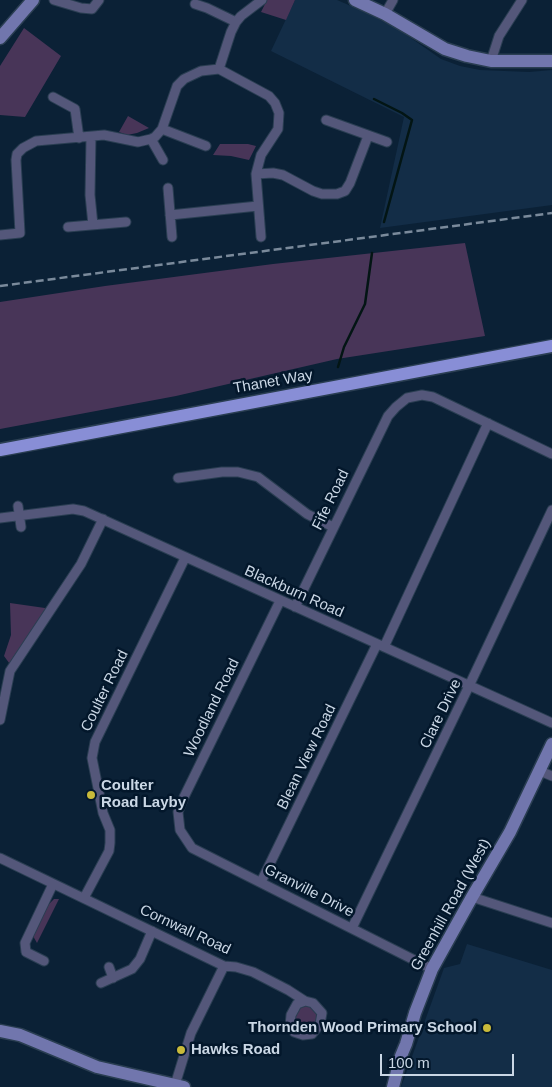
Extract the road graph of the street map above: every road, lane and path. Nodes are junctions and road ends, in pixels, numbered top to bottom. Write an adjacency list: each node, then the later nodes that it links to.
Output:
1 (32, 0): 11 (street)
2 (54, 0): 3 (street)
3 (99, 0)
4 (262, 0): 10 (street)
5 (354, 0): 9 (street)
6 (393, 0): 9 (street)
7 (522, 0): 12 (street)
8 (195, 4): 10 (street)
9 (385, 14): 12 (street)
10 (236, 22): 14 (street)
11 (0, 38)
12 (491, 61): 13 (street)
13 (552, 61)
14 (218, 69): 17 (street); 25 (street)
15 (53, 97): 19 (street)
16 (326, 120): 18 (street)
17 (162, 129): 21 (street); 23 (street)
18 (368, 136): 22 (street); 25 (street)
19 (79, 138): 20 (street); 32 (street)
20 (91, 138): 21 (street); 30 (street)
21 (151, 139): 24 (street)
22 (387, 142)
23 (206, 146)
24 (163, 160)
25 (256, 174): 27 (street)
26 (168, 188): 28 (street)
27 (258, 206): 28 (street); 34 (street)
28 (170, 215): 33 (street)
29 (126, 222): 30 (street)
30 (93, 225): 31 (street)
31 (68, 227)
32 (0, 235)
33 (172, 237)
34 (261, 237)
35 (552, 346): 37 (main road, Thanet Way)
36 (488, 423): 38 (street); 46 (street, Fife Road); 50 (street, Blean View Road)
37 (0, 450)
38 (552, 454)
39 (185, 480): 46 (street)
40 (18, 506): 42 (street)
41 (552, 510): 51 (street, Clare Drive)
42 (20, 516): 43 (street, Blackburn Road); 44 (street, Blackburn Road); 45 (street)
43 (0, 518)
44 (102, 519): 47 (street, Blackburn Road); 52 (street)
45 (22, 527)
46 (333, 527): 49 (street, Fife Road)
47 (186, 558): 48 (street, Blackburn Road); 61 (street, Coulter Road)
48 (280, 601): 49 (street, Blackburn Road); 56 (street, Woodland Road)
49 (295, 607): 50 (street, Blackburn Road)
50 (380, 646): 51 (street, Blackburn Road); 58 (street, Blean View Road)
51 (469, 686): 53 (street, Blackburn Road); 63 (street, Clare Drive)
52 (0, 720)
53 (552, 723)
54 (552, 744): 55 (street, Greenhill Road (West))
55 (546, 773): 60 (street, Greenhill Road (West))
56 (180, 830): 58 (street, Granville Drive)
57 (0, 858): 59 (street, Cornwall Road)
58 (261, 882): 63 (street, Granville Drive)
59 (53, 884): 61 (street, Cornwall Road); 65 (street)
60 (472, 897): 62 (street); 68 (street, Greenhill Road (West))
61 (84, 898): 64 (street, Cornwall Road)
62 (552, 923)
63 (352, 928): 68 (street, Granville Drive)
64 (152, 931): 66 (street, Cornwall Road); 69 (street)
65 (44, 961)
66 (224, 966): 71 (street, Cornwall Road); 73 (street)
67 (108, 967): 69 (street)
68 (432, 970): 74 (street, Greenhill Road (West))
69 (113, 978): 70 (street)
70 (102, 983)
71 (305, 1001)
72 (0, 1031): 73 (street)
73 (180, 1086)
74 (393, 1087)

